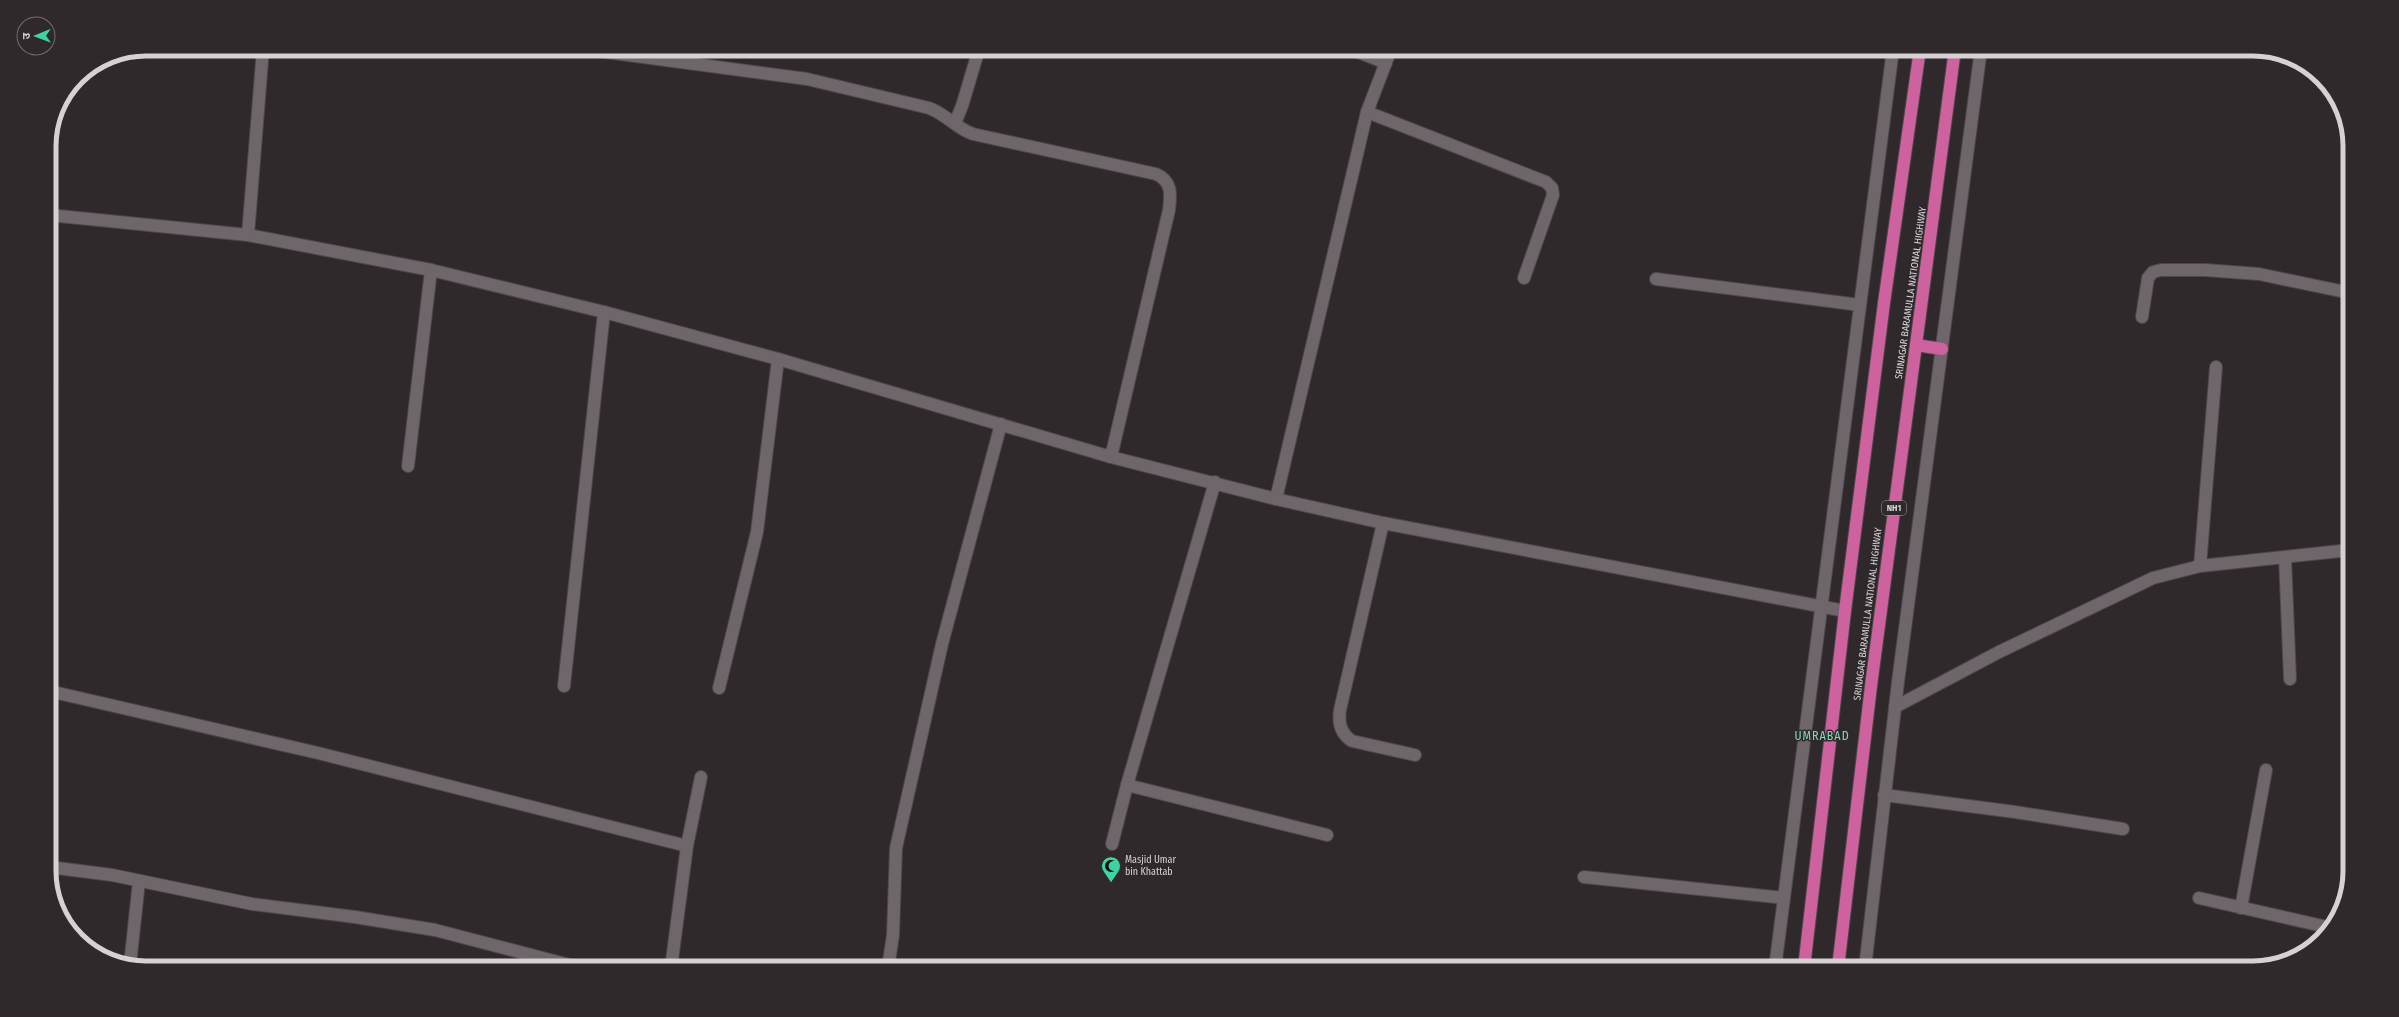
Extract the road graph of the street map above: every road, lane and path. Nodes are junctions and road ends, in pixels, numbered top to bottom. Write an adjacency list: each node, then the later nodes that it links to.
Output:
1 (262, 56): 14 (street)
2 (647, 56): 12 (street)
3 (977, 56): 12 (street)
4 (1368, 56): 10 (street)
5 (1388, 56): 10 (street)
6 (1892, 56): 19 (street)
7 (1919, 56): 36 (highway)
8 (1954, 56): 22 (highway, SRINAGAR BARAMULLA NATIONAL HIGHWAY / NH1)
9 (1980, 56): 23 (street)
10 (1386, 63): 11 (street)
11 (1367, 112): 16 (street); 30 (street)
12 (955, 124): 27 (street)
13 (56, 215): 14 (street)
14 (248, 235): 15 (street)
15 (431, 270): 20 (street); 28 (street)
16 (1524, 278)
17 (1656, 279): 19 (street)
18 (2343, 292): 21 (street)
19 (1860, 305): 35 (street)
20 (604, 312): 24 (street); 38 (street)
21 (2142, 317)
22 (1916, 344): 23 (highway); 64 (highway, SRINAGAR BARAMULLA NATIONAL HIGHWAY / NH1)
23 (1942, 349): 41 (street)
24 (778, 359): 26 (street); 39 (street)
25 (2216, 367): 34 (street)
26 (1001, 424): 27 (street); 61 (street)
27 (1111, 457): 29 (street)
28 (408, 466)
29 (1215, 482): 30 (street); 45 (street)
30 (1276, 499): 31 (street)
31 (1383, 524): 35 (street); 42 (street)
32 (2343, 551): 33 (street)
33 (2285, 557): 34 (street); 37 (street)
34 (2200, 566): 41 (street)
35 (1820, 608): 36 (street); 54 (street)
36 (1844, 611): 63 (highway)
37 (2290, 679)
38 (564, 686)
39 (719, 688)
40 (56, 693): 50 (street)
41 (1895, 707): 46 (street)
42 (1415, 755)
43 (2266, 770): 56 (street)
44 (701, 777): 50 (street)
45 (1127, 785): 48 (street); 49 (street)
46 (1884, 795): 47 (street); 65 (street)
47 (2124, 829)
48 (1327, 835)
49 (1112, 844)
50 (687, 846): 60 (street)
51 (56, 869): 53 (street)
52 (1584, 877): 54 (street)
53 (139, 881): 58 (street); 59 (street)
54 (1784, 898): 62 (street)
55 (2199, 898): 56 (street)
56 (2241, 908): 57 (street)
57 (2324, 926)
58 (131, 959)
59 (553, 961)
60 (672, 961)
61 (889, 961)
62 (1776, 961)
63 (1805, 961)
64 (1839, 961)
65 (1865, 961)

